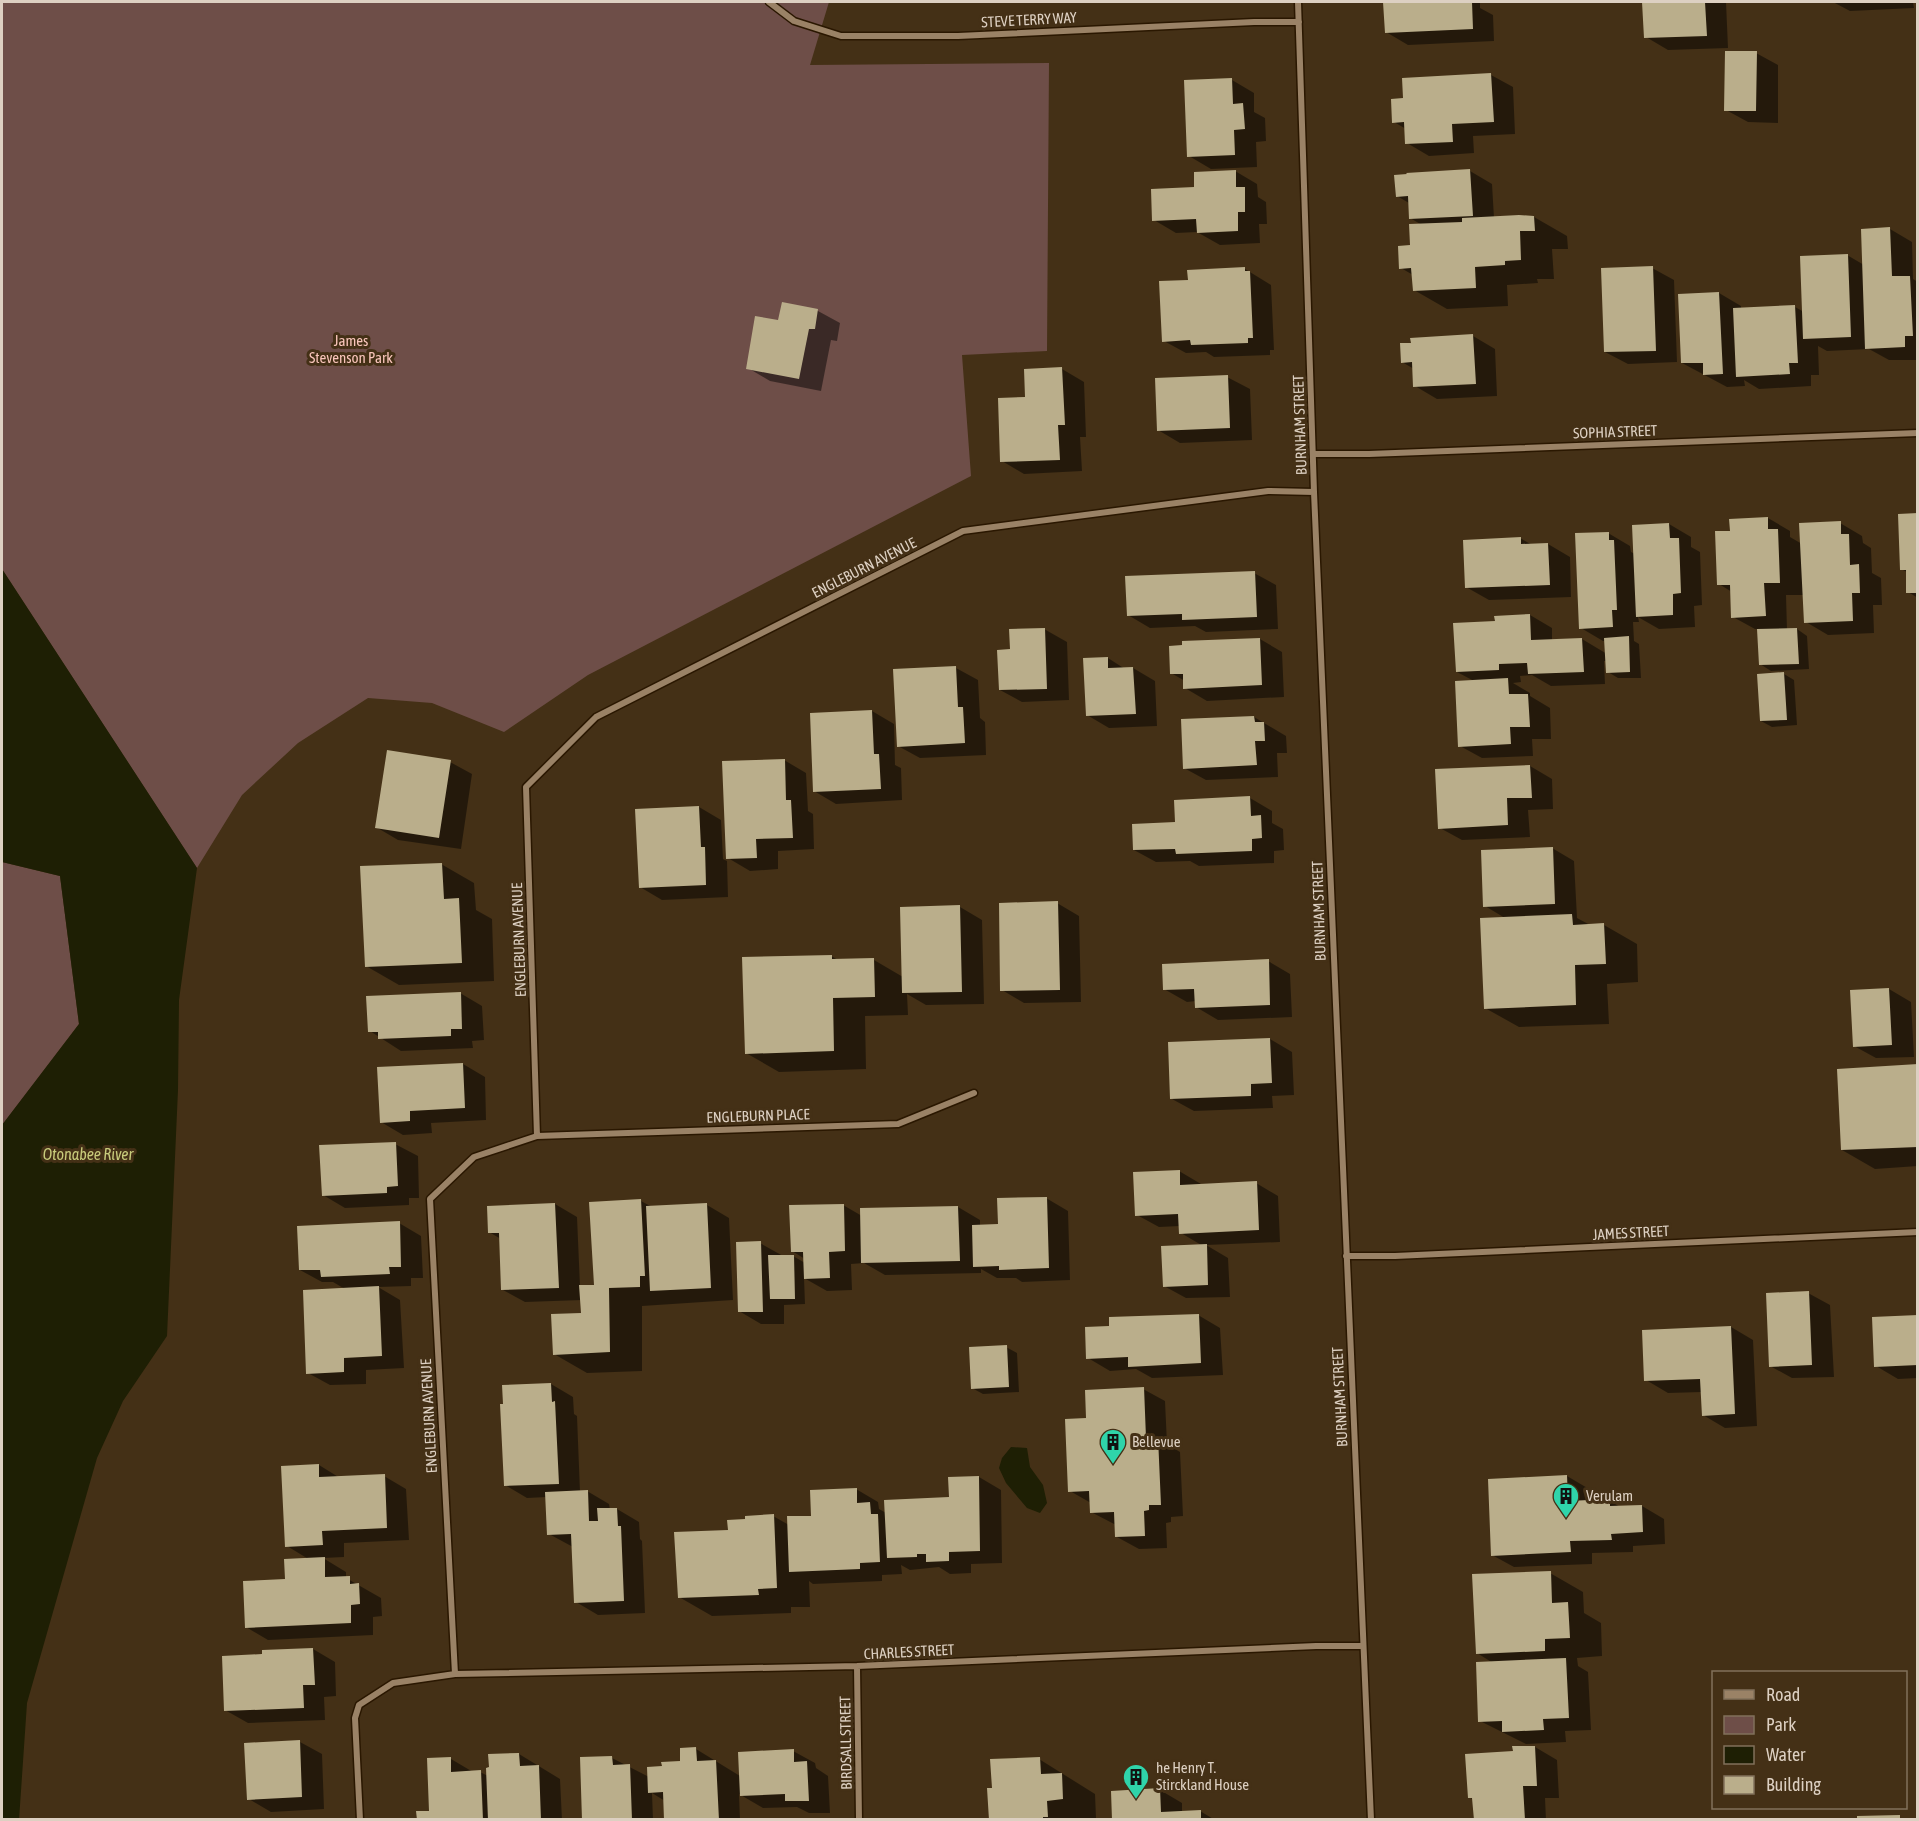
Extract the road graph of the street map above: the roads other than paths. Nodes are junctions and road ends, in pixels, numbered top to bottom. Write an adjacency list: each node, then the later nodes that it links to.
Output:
1 (769, 2): 3 (street, STEVE TERRY WAY)
2 (1298, 2): 3 (street, BURNHAM STREET)
3 (1299, 22): 5 (street, BURNHAM STREET)
4 (1917, 433): 5 (street, SOPHIA STREET)
5 (1313, 454): 6 (street, BURNHAM STREET)
6 (1314, 492): 8 (street, ENGLEBURN AVENUE); 10 (street, BURNHAM STREET)
7 (974, 1093): 8 (street, ENGLEBURN PLACE)
8 (537, 1136): 13 (street, ENGLEBURN AVENUE)
9 (1917, 1233): 10 (street, JAMES STREET)
10 (1346, 1256): 11 (street, BURNHAM STREET)
11 (1363, 1646): 12 (street, CHARLES STREET); 16 (street, BURNHAM STREET)
12 (857, 1666): 13 (street, CHARLES STREET); 15 (street, BIRDSALL STREET)
13 (455, 1674): 14 (street)
14 (360, 1820)
15 (859, 1820)
16 (1371, 1820)

